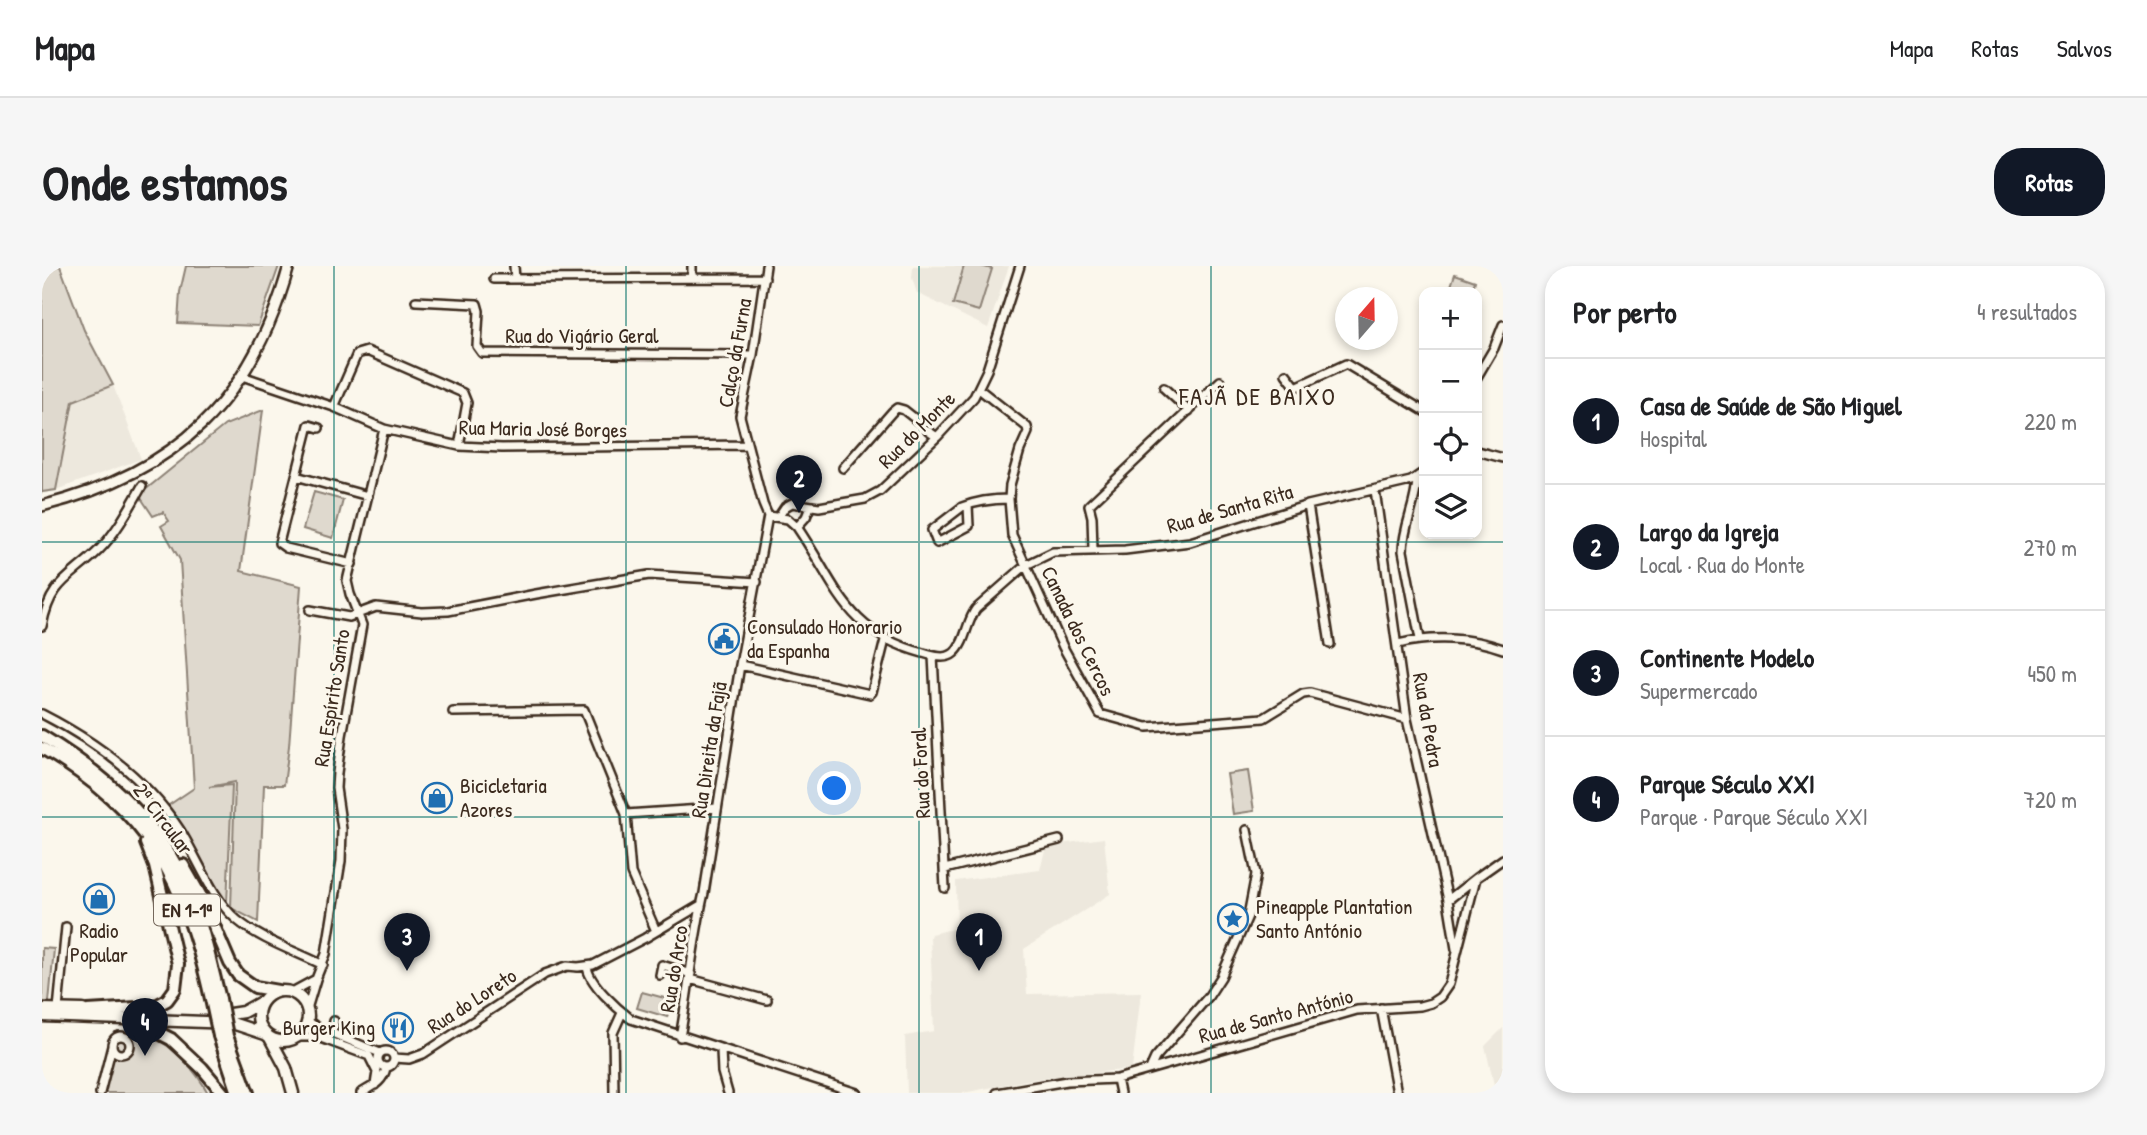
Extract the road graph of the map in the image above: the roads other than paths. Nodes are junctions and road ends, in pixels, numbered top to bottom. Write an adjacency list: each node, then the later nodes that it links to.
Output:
1 (289, 266): 15 (street)
2 (514, 266): 9 (street)
3 (692, 266): 6 (street)
4 (766, 266): 7 (street, Calço da Furna)
5 (1020, 266): 18 (street, Rua do Monte)
6 (692, 277): 7 (street); 9 (street)
7 (765, 278): 12 (street, Calço da Furna)
8 (494, 279): 9 (street)
9 (515, 279)
10 (416, 301): 12 (street, Rua do Vigário Geral)
11 (1503, 325): 13 (street)
12 (753, 355): 27 (street, Calço da Furna)
13 (1482, 368)
14 (1286, 374): 20 (street)
15 (242, 376): 19 (street, Rua Maria José Borges); 41 (street)
16 (1220, 382): 21 (street)
17 (1164, 388): 21 (street)
18 (979, 389): 26 (street, Rua do Monte); 38 (street, Canada dos Cercos)
19 (334, 407): 24 (street, Rua Maria José Borges); 28 (street)
20 (1419, 408)
21 (1189, 411): 46 (street)
22 (918, 421): 31 (street)
23 (319, 428): 32 (street)
24 (384, 429): 28 (street, Rua Maria José Borges); 37 (street)
25 (928, 430): 26 (street)
26 (937, 437): 42 (street, Rua do Monte)
27 (746, 445): 28 (street, Rua Maria José Borges); 43 (street, Calço da Furna)
28 (458, 446)
29 (1482, 452): 30 (street)
30 (1503, 458)
31 (843, 468)
32 (296, 476): 37 (street); 47 (street)
33 (1419, 476): 34 (street, Rua de Santa Rita)
34 (1417, 478): 36 (street, Rua de Santa Rita); 53 (street)
35 (142, 486): 52 (street)
36 (1376, 491): 40 (street, Rua de Santa Rita); 56 (street, Rua da Pedra)
37 (368, 496): 47 (street)
38 (1009, 499): 39 (street); 48 (street, Canada dos Cercos)
39 (968, 505): 39 (street)
40 (1308, 505): 46 (street, Rua de Santa Rita); 55 (street)
41 (42, 506)
42 (810, 507): 44 (street, Rua do Monte); 45 (street)
43 (768, 516): 44 (street); 49 (street, Rua Direita da Fajã)
44 (779, 516): 45 (street)
45 (797, 527): 54 (street)
46 (1093, 550): 48 (street, Rua de Santa Rita)
47 (352, 564): 51 (street)
48 (1026, 565): 58 (street, Rua de Santa Rita); 62 (street, Canada dos Cercos)
49 (757, 582): 51 (street, Rua Espírito Santo); 59 (street, Rua Direita da Fajã)
50 (310, 610): 51 (street)
51 (358, 614): 80 (street, Rua Espírito Santo)
52 (42, 626)
53 (1420, 639): 56 (street); 57 (street)
54 (885, 640): 58 (street); 59 (street)
55 (1330, 644)
56 (1398, 644): 62 (street, Rua da Pedra)
57 (1503, 649)
58 (933, 656): 72 (street, Rua do Foral)
59 (740, 665): 65 (street, Rua Direita da Fajã)
60 (453, 712): 66 (street)
61 (42, 714): 80 (street)
62 (1407, 719): 75 (street, Rua da Pedra)
63 (42, 736): 70 (highway, 2ª Circular / EN 1-1ª)
64 (42, 748): 67 (highway, 2ª Circular / EN 1-1ª)
65 (718, 808): 66 (street); 76 (street, Rua Direita da Fajã)
66 (625, 814): 78 (street)
67 (142, 830): 87 (highway, 2ª Circular / EN 1-1ª); 94 (highway)
68 (1247, 830): 113 (street)
69 (1059, 839): 72 (street)
70 (166, 849): 85 (highway); 87 (highway, 2ª Circular / EN 1-1ª)
71 (1503, 859): 73 (street)
72 (944, 869): 74 (street, Rua do Foral)
73 (1476, 878): 75 (street); 79 (street)
74 (945, 888)
75 (1448, 900): 79 (street, Rua da Pedra)
76 (699, 905): 78 (street); 83 (street, Rua do Arco)
77 (66, 927): 92 (street)
78 (656, 931): 81 (street)
79 (1456, 953): 90 (street, Rua de Santo António)
80 (323, 965): 84 (street, Rua Espírito Santo)
81 (587, 966): 95 (street); 109 (street, Rua do Loreto)
82 (660, 975): 83 (street)
83 (691, 976): 88 (street); 103 (street, Rua do Arco)
84 (316, 979): 86 (street); 93 (street, Rua Espírito Santo)
85 (278, 991): 86 (main road); 89 (main road)
86 (292, 992): 93 (main road)
87 (215, 999): 101 (highway, EN 1-1ª, bridge)
88 (766, 1000)
89 (262, 1001): 94 (main road); 102 (main road)
90 (1381, 1008): 113 (street, Rua de Santo António); 127 (street)
91 (42, 1009): 92 (main road)
92 (58, 1009): 94 (main road)
93 (307, 1009): 98 (main road)
94 (88, 1011)
95 (622, 1013): 103 (street); 122 (street)
96 (42, 1016): 97 (main road)
97 (129, 1018): 102 (main road); 117 (highway)
98 (308, 1021): 100 (street); 104 (main road)
99 (334, 1021): 100 (street)
100 (332, 1033): 108 (street)
101 (223, 1036): 118 (highway, EN 1-1ª); 119 (highway, EN 1-1ª)
102 (268, 1036): 104 (main road); 111 (main road)
103 (680, 1037): 106 (street)
104 (295, 1038): 108 (street); 111 (main road)
105 (113, 1045): 107 (street); 107 (street); 110 (street)
106 (721, 1050): 123 (street); 124 (street)
107 (118, 1054): 110 (street)
108 (375, 1056): 109 (street); 112 (street); 115 (street)
109 (394, 1058): 112 (street)
110 (109, 1061): 116 (street)
111 (286, 1068): 120 (main road)
112 (386, 1068): 115 (street)
113 (1150, 1069): 114 (street, Rua de Santo António)
114 (1117, 1079): 125 (street, Rua de Santo António); 126 (street)
115 (375, 1085): 121 (street)
116 (100, 1093)
117 (223, 1093)
118 (238, 1093)
119 (248, 1093)
120 (293, 1093)
121 (361, 1093)
122 (614, 1093)
123 (729, 1093)
124 (857, 1093)
125 (997, 1093)
126 (1120, 1093)
127 (1396, 1093)

